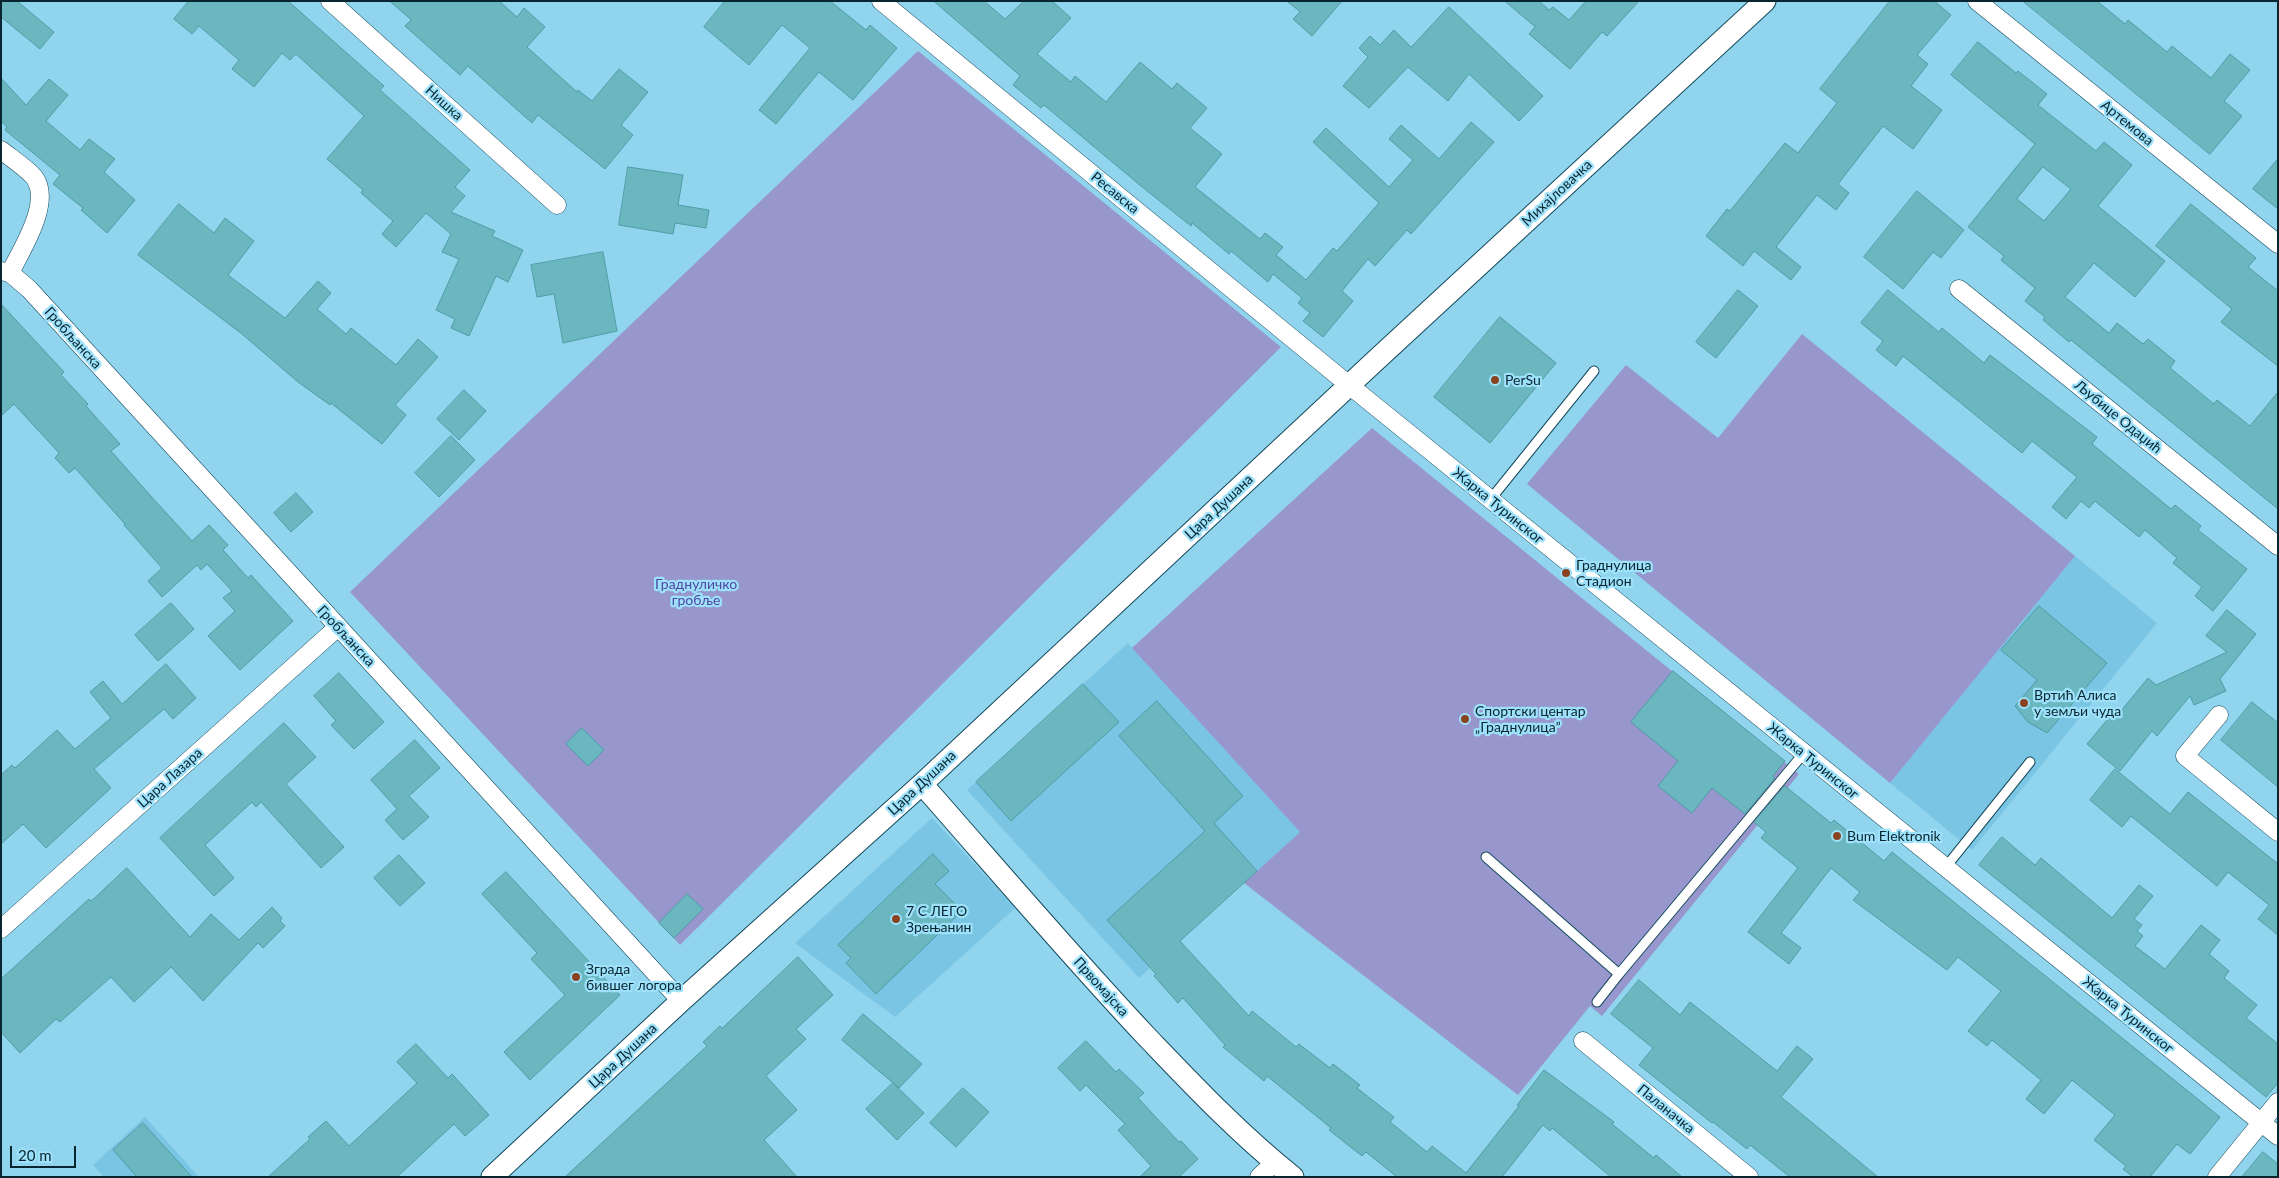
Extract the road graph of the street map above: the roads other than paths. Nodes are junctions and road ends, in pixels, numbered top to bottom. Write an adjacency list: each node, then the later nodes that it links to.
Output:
1 (330, 1): 6 (street, Нишка)
2 (881, 1): 11 (street, Ресавска)
3 (1765, 1): 11 (street, Михајловачка)
4 (1977, 1): 7 (street, Артемова)
5 (1, 150): 8 (street, Гробљанска)
6 (557, 205)
7 (2278, 244)
8 (5, 272): 14 (street, Гробљанска)
9 (1959, 289): 13 (street, Љубице Одаџић)
10 (1594, 371): 12 (lane)
11 (1349, 385): 12 (street, Жарка Туринског); 18 (street, Цара Душана)
12 (1490, 500): 16 (street, Жарка Туринског)
13 (2278, 546)
14 (338, 627): 22 (street, Цара Лазара); 24 (street, Гробљанска)
15 (2219, 715): 19 (street)
16 (1804, 754): 21 (street, Жарка Туринског); 23 (lane)
17 (2030, 762): 21 (lane)
18 (922, 784): 24 (street, Цара Душана); 30 (street, Првомајска)
19 (2278, 832)
20 (1486, 857): 23 (lane)
21 (1945, 868): 28 (street, Жарка Туринског)
22 (1, 929)
23 (1619, 974): 25 (lane)
24 (681, 1001): 31 (street, Цара Душана)
25 (1598, 1002)
26 (1583, 1041): 34 (street, Паланачка)
27 (2278, 1102): 28 (street)
28 (2261, 1123): 29 (street, Жарка Туринског); 35 (street)
29 (2278, 1136)
30 (1275, 1162): 32 (street); 33 (street, Првомајска)
31 (492, 1177)
32 (1260, 1177)
33 (1293, 1177)
34 (1749, 1177)
35 (2217, 1177)

